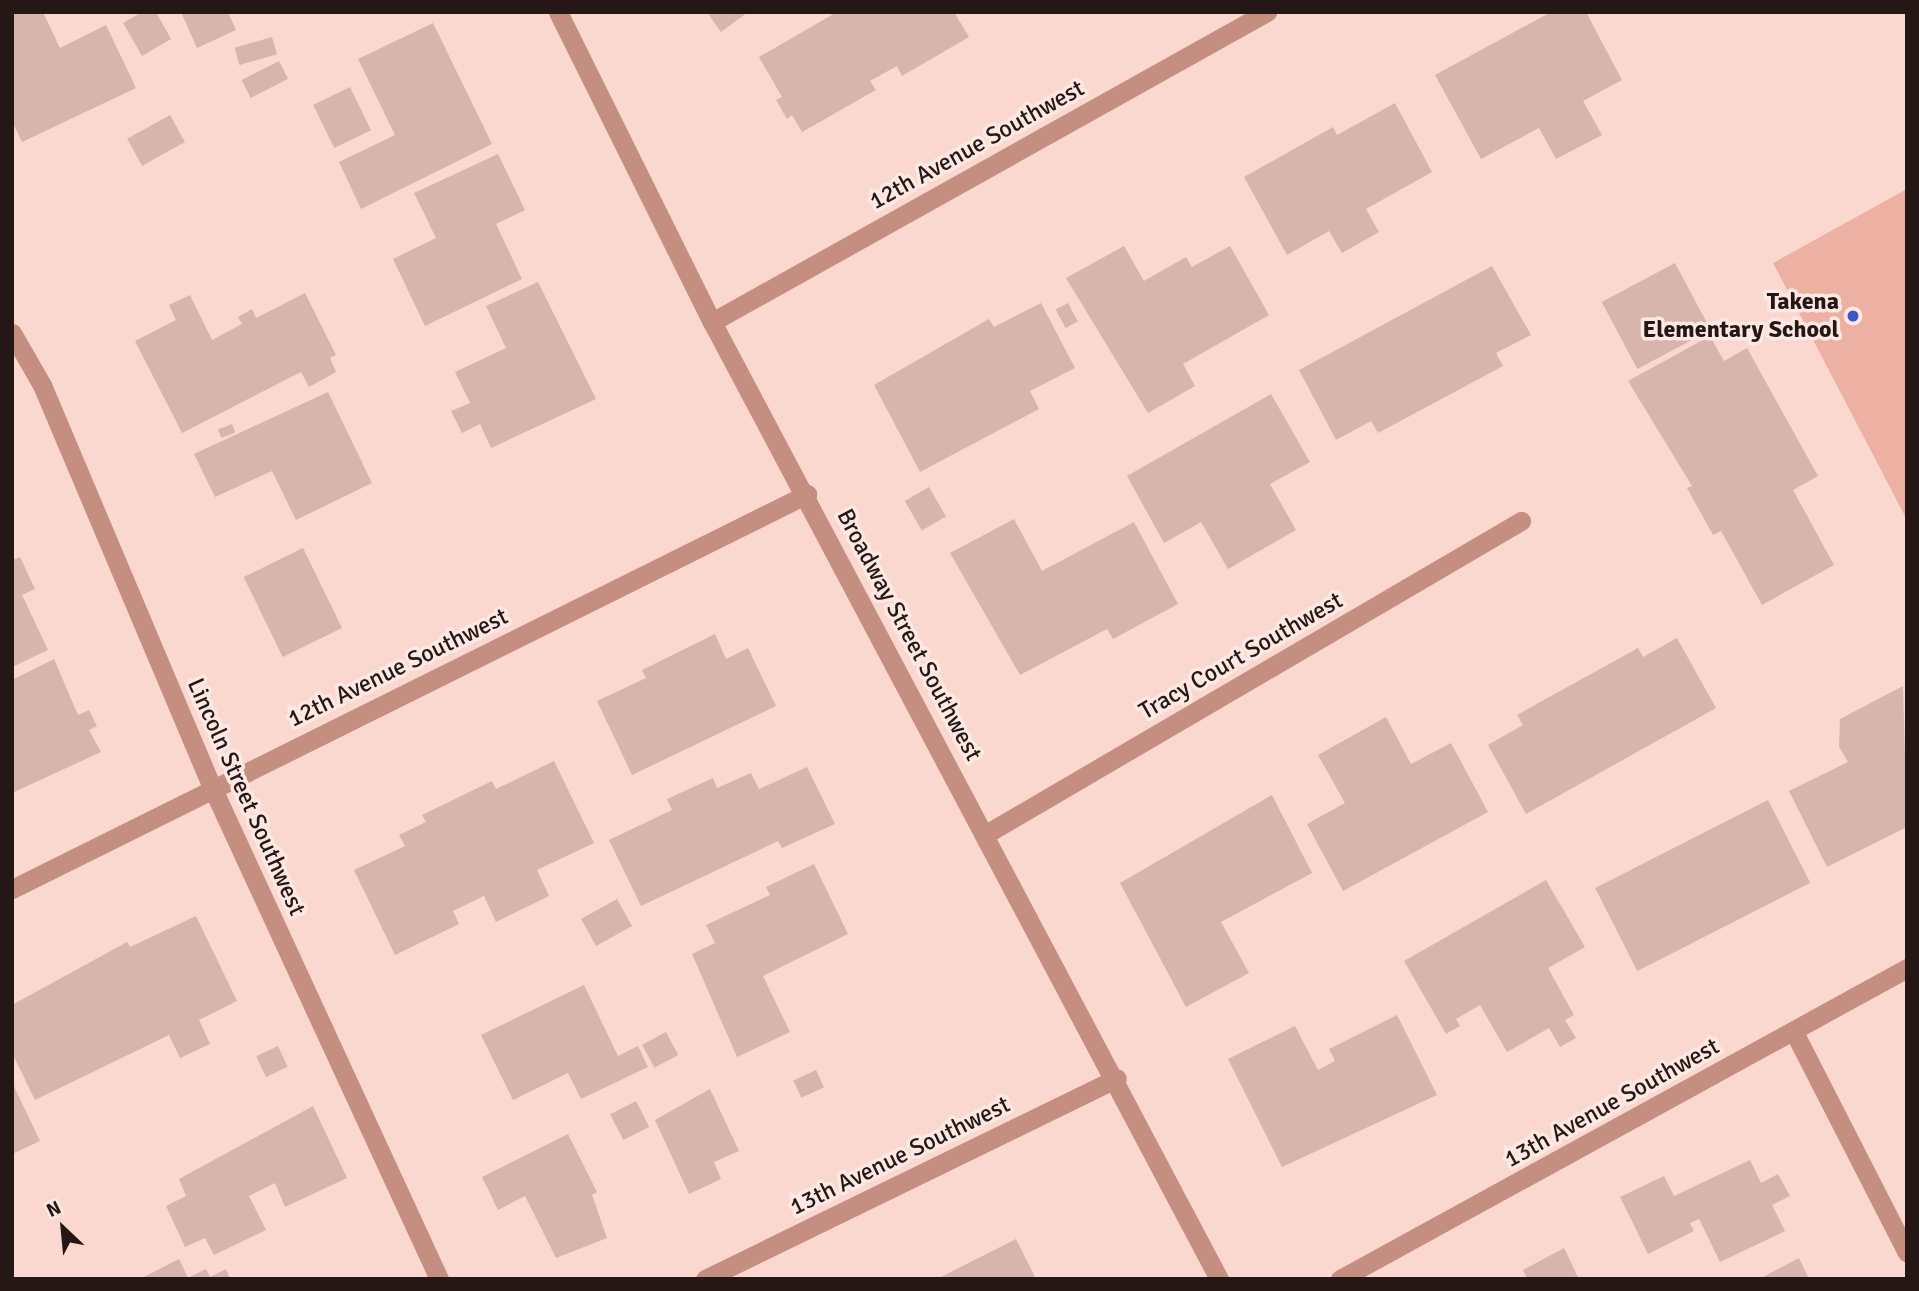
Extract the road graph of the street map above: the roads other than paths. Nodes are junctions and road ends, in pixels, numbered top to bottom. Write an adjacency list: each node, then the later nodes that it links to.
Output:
1 (558, 12): 3 (street, Broadway Street Southwest)
2 (1267, 12): 3 (street, 12th Avenue Southwest)
3 (712, 322): 5 (street, Broadway Street Southwest)
4 (12, 333): 7 (street, Lincoln Street Southwest)
5 (807, 494): 7 (street, 12th Avenue Southwest); 8 (street, Broadway Street Southwest)
6 (1521, 521): 8 (street, Tracy Court Southwest)
7 (212, 787): 9 (street, 12th Avenue Southwest); 14 (street, Lincoln Street Southwest)
8 (986, 834): 12 (street, Broadway Street Southwest)
9 (12, 889)
10 (1907, 968): 11 (street, 13th Avenue Southwest)
11 (1794, 1032): 13 (street); 17 (street, 13th Avenue Southwest)
12 (1116, 1078): 15 (street, 13th Avenue Southwest); 16 (street, Broadway Street Southwest)
13 (1907, 1253)
14 (439, 1279)
15 (705, 1279)
16 (1219, 1279)
17 (1340, 1279)

